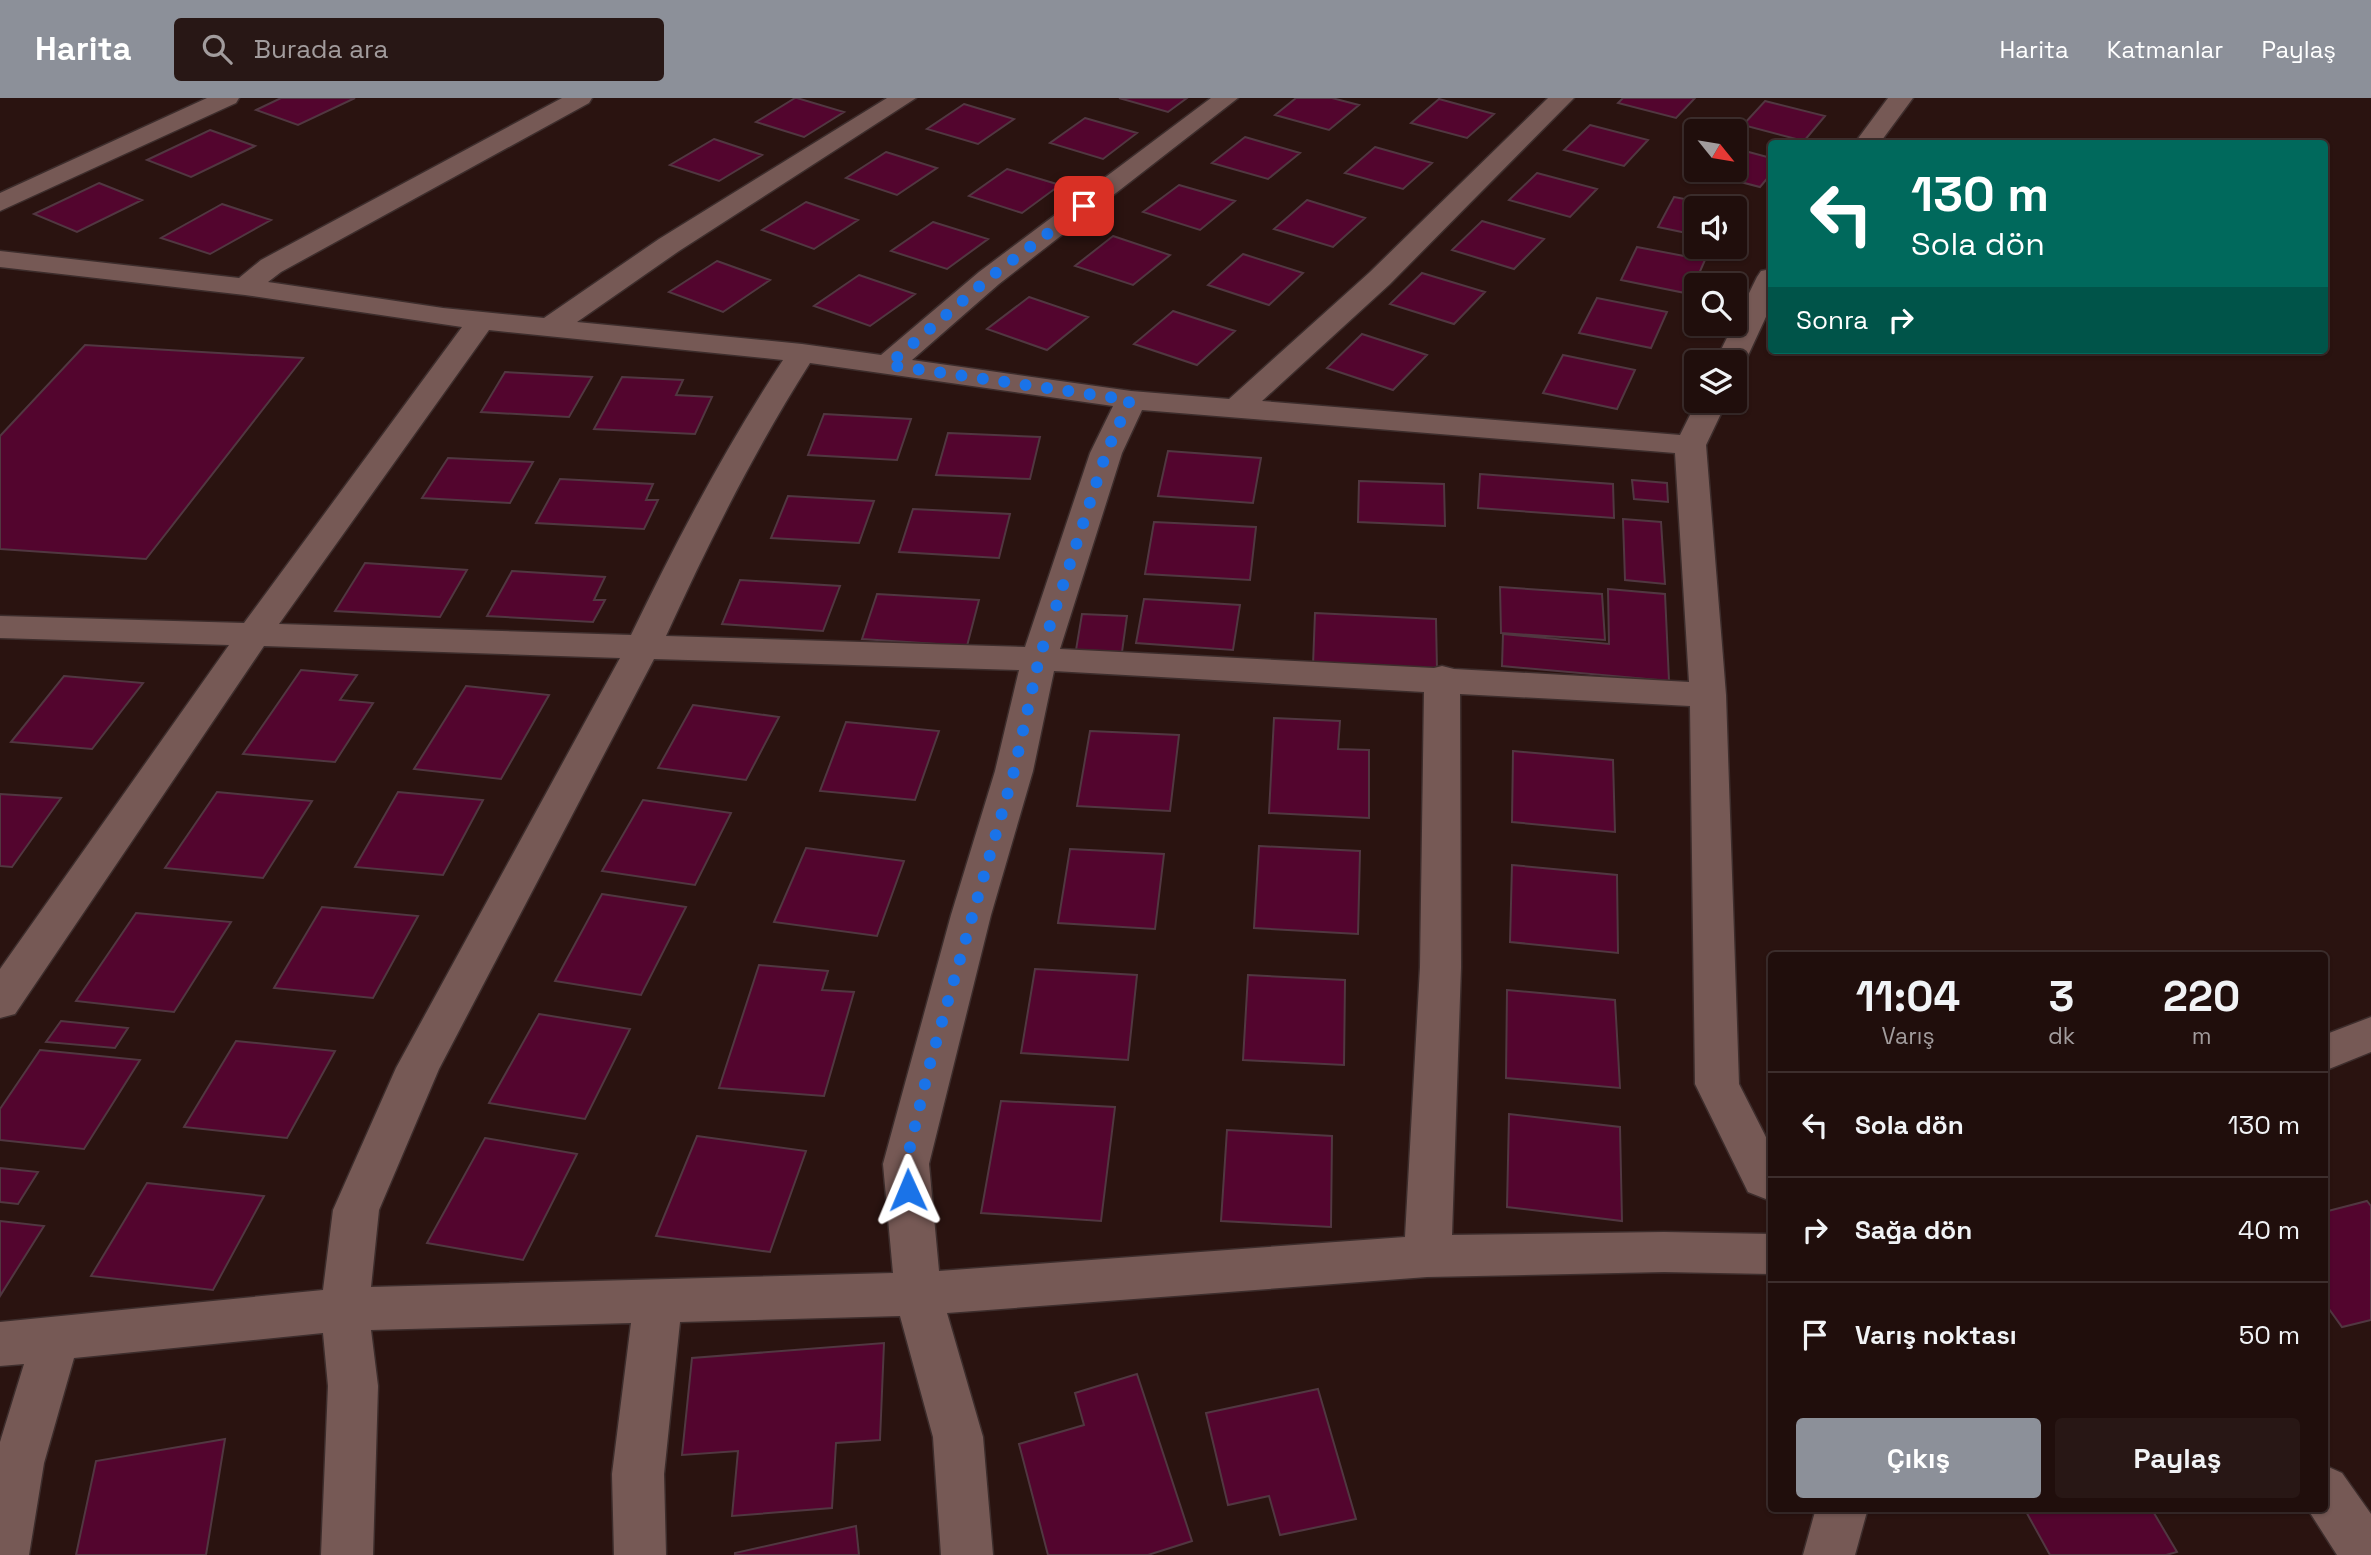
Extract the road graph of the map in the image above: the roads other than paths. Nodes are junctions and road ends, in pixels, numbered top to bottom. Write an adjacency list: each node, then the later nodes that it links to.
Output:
1 (228, 98): 8 (street)
2 (580, 98): 11 (street)
3 (904, 98): 13 (street)
4 (1226, 98): 16 (street)
5 (1562, 98): 18 (street)
6 (1901, 98): 7 (street)
7 (1869, 140)
8 (0, 203)
9 (0, 259): 11 (street)
10 (1768, 283): 14 (street)
11 (245, 287): 12 (street)
12 (481, 320): 13 (street); 22 (street)
13 (549, 328): 15 (street)
14 (1736, 350)
15 (802, 353): 16 (street); 23 (street)
16 (888, 365): 17 (street)
17 (1130, 400): 18 (street); 24 (street)
18 (1237, 408): 20 (street)
19 (1706, 413): 20 (street)
20 (1690, 445): 26 (street)
21 (0, 626): 22 (street)
22 (255, 633): 23 (street); 27 (street)
23 (643, 647): 24 (street); 35 (street)
24 (1039, 659): 25 (street); 33 (street)
25 (1442, 678): 26 (street); 32 (street)
26 (1708, 695): 30 (street)
27 (0, 1002)
28 (2371, 1034): 29 (street)
29 (2328, 1052)
30 (1768, 1180)
31 (1768, 1255): 32 (street)
32 (1427, 1256): 33 (street)
33 (918, 1294): 34 (street); 43 (street)
34 (658, 1302): 35 (street); 42 (street)
35 (345, 1309): 36 (street); 41 (street)
36 (57, 1338): 37 (street); 40 (street)
37 (0, 1345)
38 (2328, 1496): 45 (street)
39 (1841, 1512): 44 (street)
40 (3, 1555)
41 (347, 1555)
42 (640, 1555)
43 (967, 1555)
44 (1829, 1555)
45 (2368, 1555)

